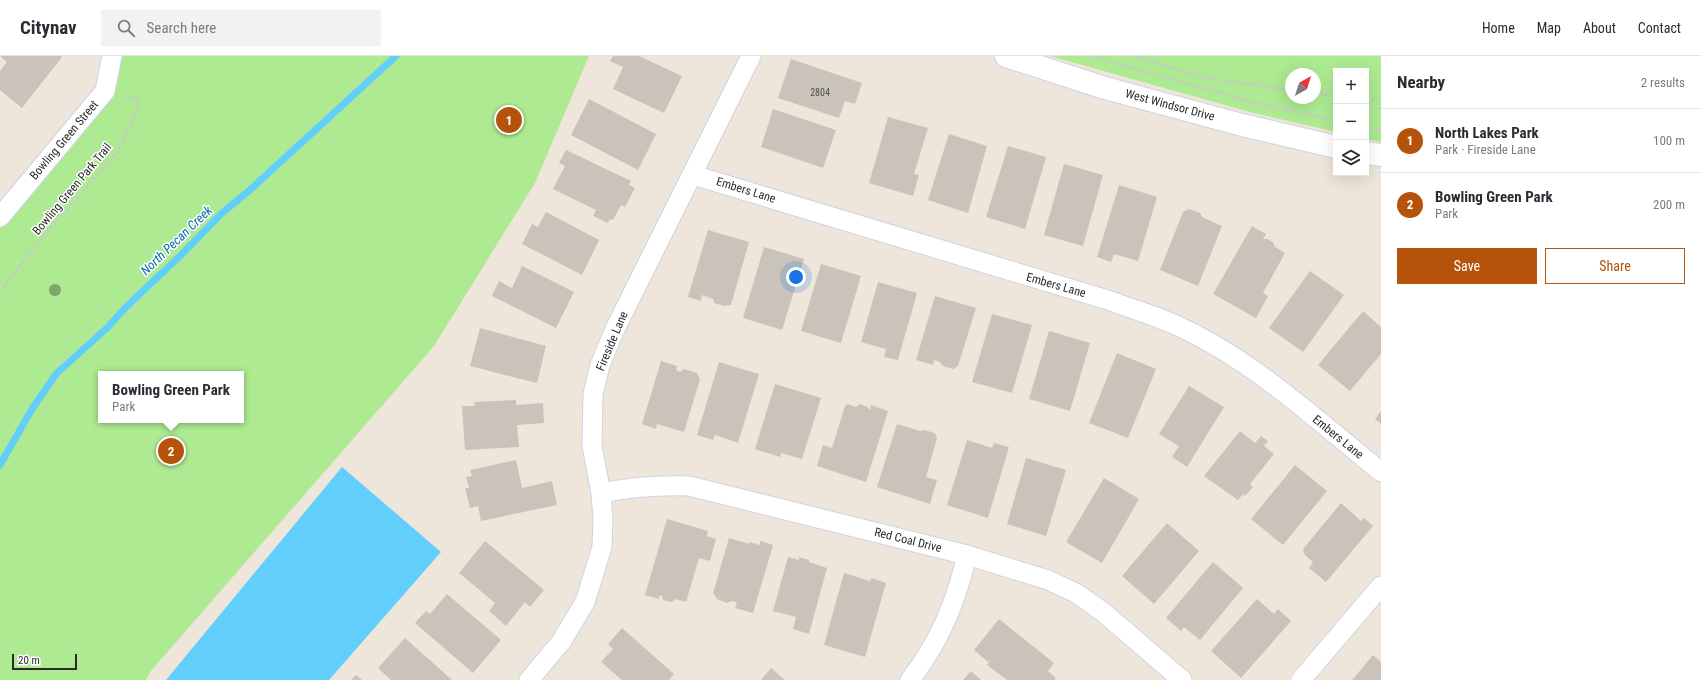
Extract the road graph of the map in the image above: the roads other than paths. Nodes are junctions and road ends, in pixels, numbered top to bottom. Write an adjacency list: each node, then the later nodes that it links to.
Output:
1 (112, 56): 8 (street, Bowling Green Street)
2 (751, 56): 7 (street, Fireside Lane)
3 (1006, 56): 4 (street, West Windsor Drive)
4 (1333, 146)
5 (1369, 153): 6 (street)
6 (1381, 156)
7 (693, 175): 9 (street, Embers Lane); 10 (street, Fireside Lane)
8 (0, 217)
9 (1381, 472)
10 (601, 493): 11 (street, Red Coal Drive); 13 (street, Fireside Lane)
11 (967, 555): 14 (street); 15 (street, Red Coal Drive)
12 (1381, 586): 16 (street)
13 (529, 680)
14 (910, 680)
15 (1182, 680)
16 (1301, 680)

